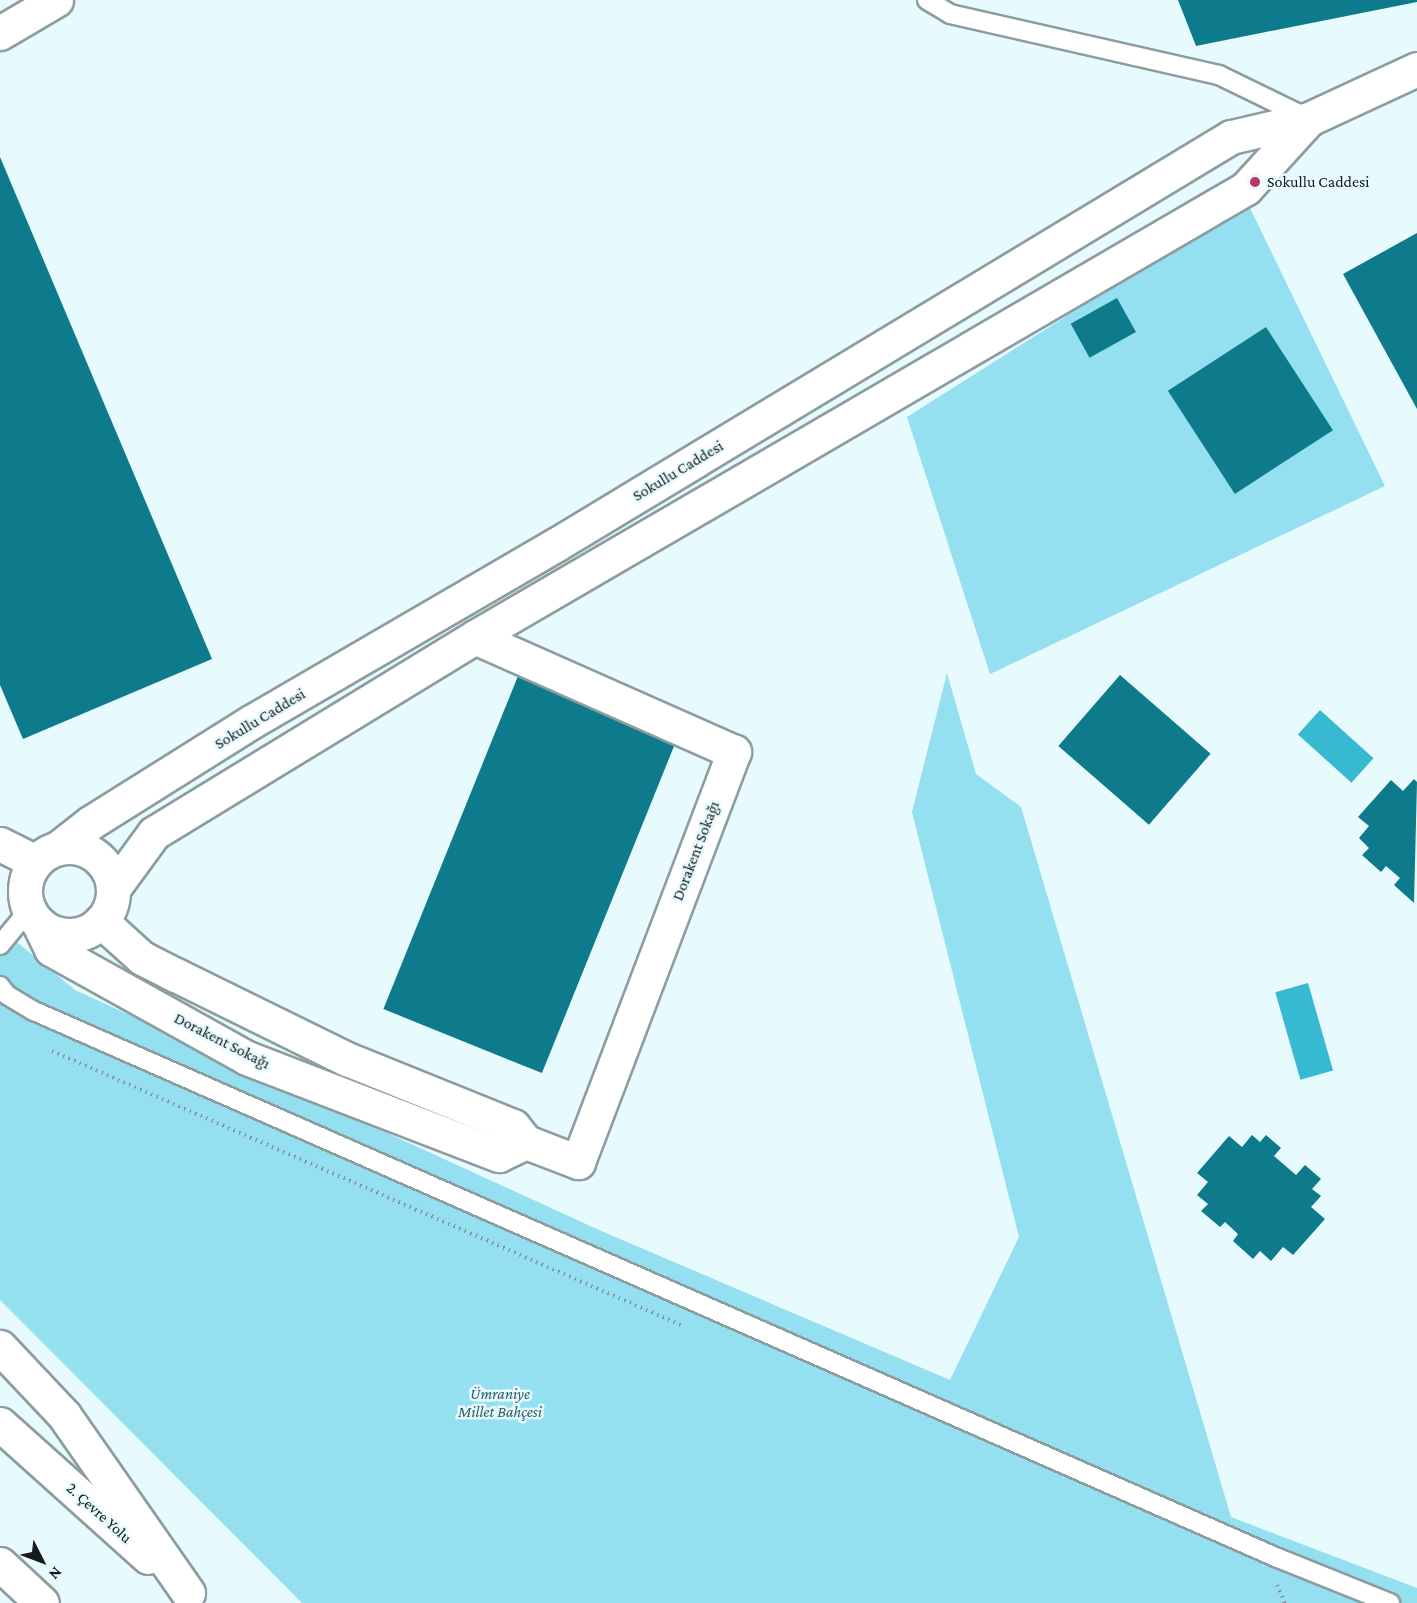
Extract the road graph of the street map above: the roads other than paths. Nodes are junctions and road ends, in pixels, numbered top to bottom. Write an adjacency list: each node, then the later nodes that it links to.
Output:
1 (56, 0): 3 (main road)
2 (927, 0): 5 (lane)
3 (0, 33)
4 (1417, 69): 5 (main road, Sokullu Caddesi)
5 (1308, 119): 6 (main road, Sokullu Caddesi); 7 (main road, Sokullu Caddesi)
6 (880, 350): 7 (main road); 8 (main road, Sokullu Caddesi)
7 (897, 391): 9 (main road, Sokullu Caddesi)
8 (455, 603): 9 (main road); 11 (main road, Sokullu Caddesi)
9 (475, 637): 12 (main road, Sokullu Caddesi); 17 (main road, Dorakent Sokağı)
10 (0, 844): 11 (main road)
11 (47, 855): 12 (main road); 13 (main road)
12 (113, 889): 14 (main road, Sokullu Caddesi)
13 (23, 904): 14 (main road); 15 (lane); 17 (main road, Dorakent Sokağı)
14 (101, 921): 17 (main road, Dorakent Sokağı)
15 (0, 945)
16 (0, 986): 23 (lane)
17 (526, 1142)
18 (0, 1347): 21 (main road)
19 (0, 1424): 21 (main road, 2. Çevre Yolu)
20 (0, 1564): 22 (main road)
21 (194, 1598)
22 (42, 1603)
23 (1390, 1603)

